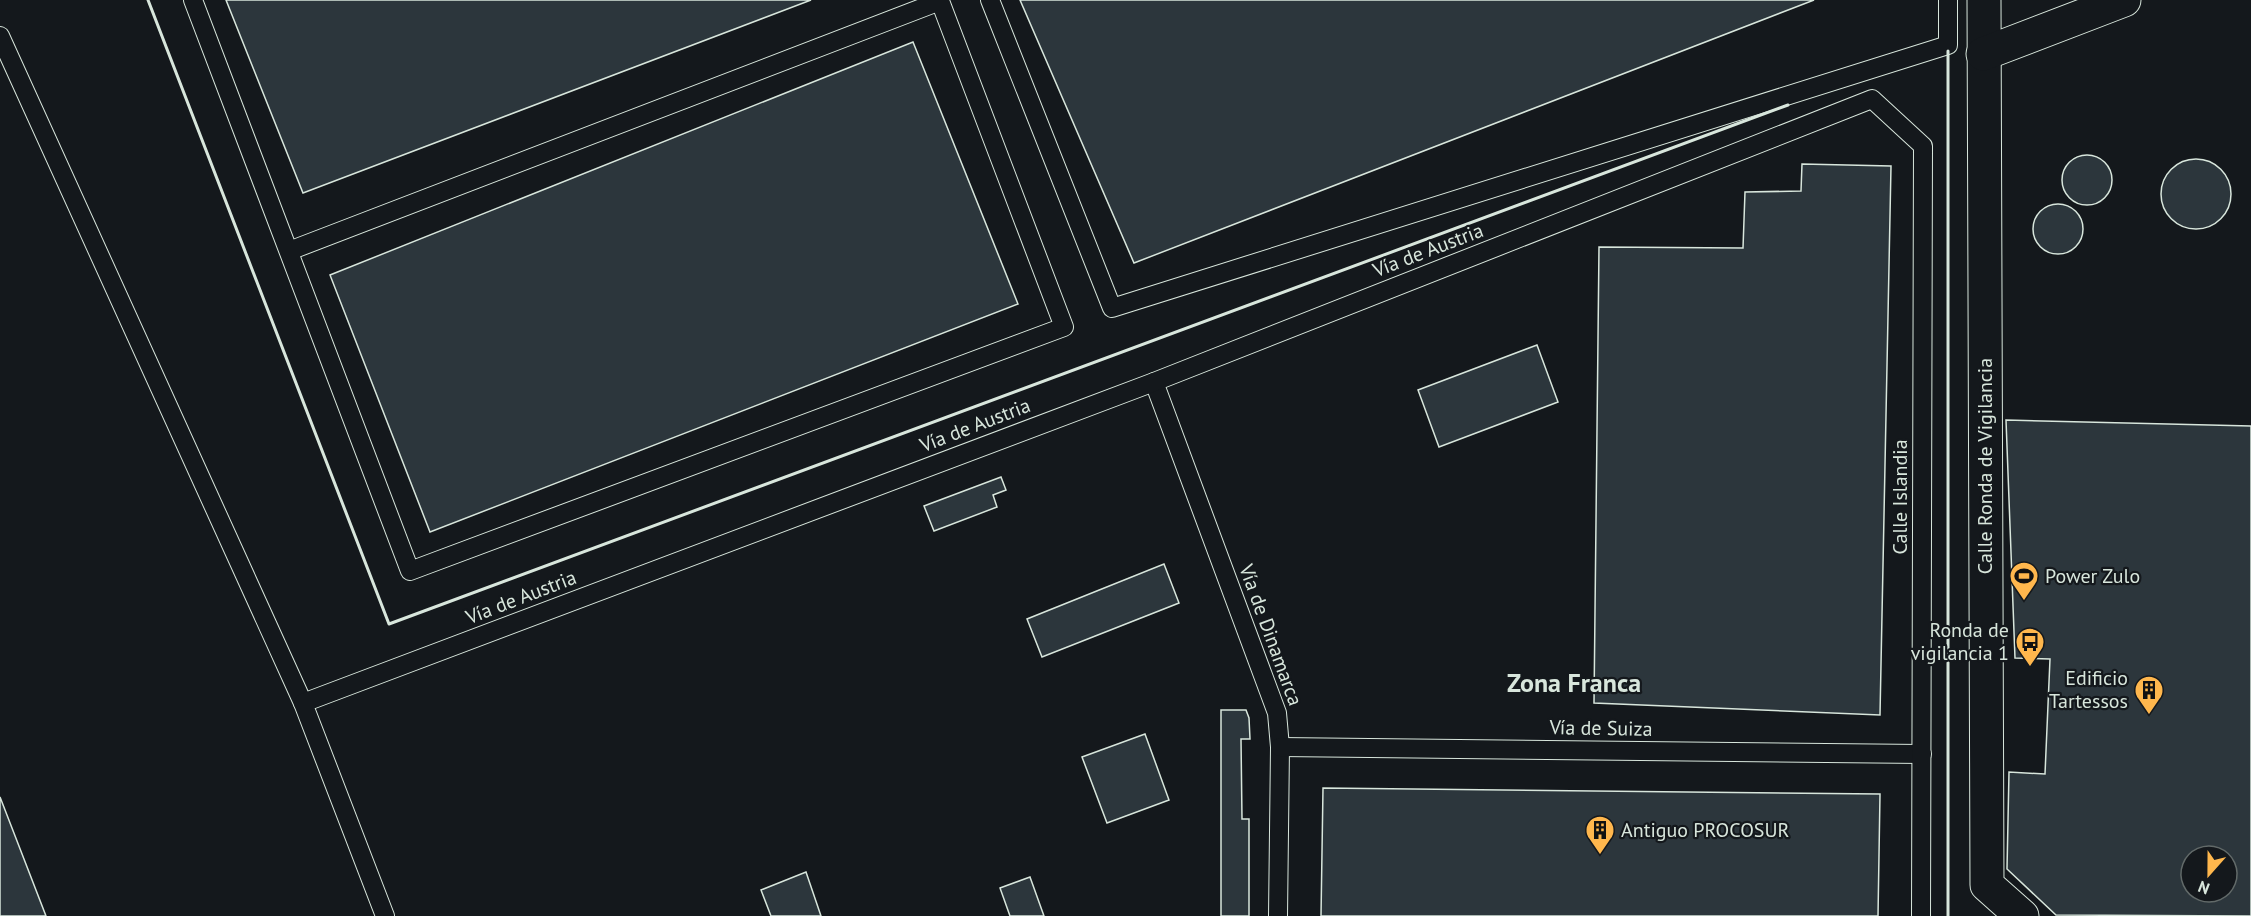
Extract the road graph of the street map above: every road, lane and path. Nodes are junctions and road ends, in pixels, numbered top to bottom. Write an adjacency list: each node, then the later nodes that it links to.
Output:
1 (193, 0): 9 (lane)
2 (990, 0): 3 (lane)
3 (1948, 0)
4 (1984, 0): 7 (street, Calle Ronda de Vigilancia)
5 (2124, 0): 7 (street)
6 (0, 36): 11 (lane)
7 (1983, 54): 17 (street, Calle Ronda de Vigilancia)
8 (1872, 99): 10 (lane, Vía de Austria); 13 (lane, Calle Islandia)
9 (289, 251): 9 (lane)
10 (1154, 382): 11 (lane, Vía de Austria); 12 (lane, Vía de Dinamarca)
11 (303, 703): 14 (lane)
12 (1280, 747): 13 (lane, Vía de Suiza); 15 (lane, Vía de Dinamarca)
13 (1922, 754): 16 (lane, Calle Islandia)
14 (385, 916)
15 (1278, 916)
16 (1921, 916)
17 (2022, 916)

